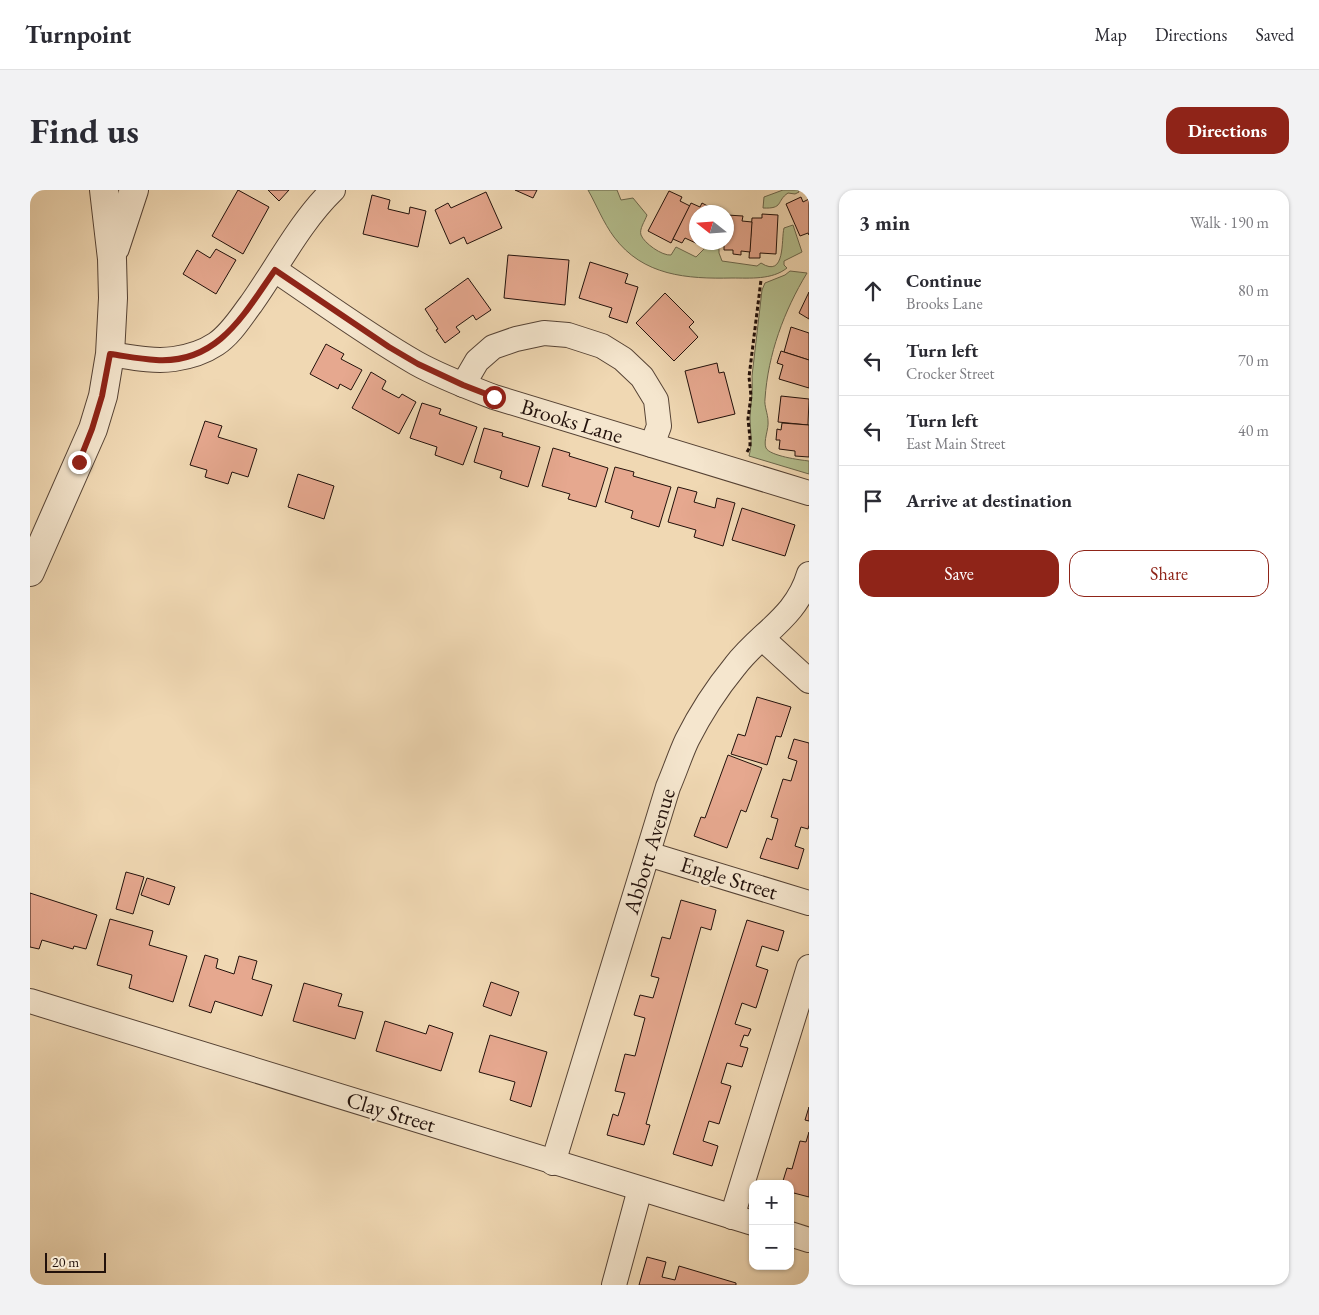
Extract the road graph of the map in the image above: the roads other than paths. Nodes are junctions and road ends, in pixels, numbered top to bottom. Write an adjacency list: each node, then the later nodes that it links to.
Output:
1 (104, 190): 4 (street)
2 (134, 190): 4 (street)
3 (333, 190): 5 (street)
4 (112, 259): 6 (street)
5 (275, 270): 6 (street); 7 (street, Brooks Lane)
6 (110, 354): 10 (street)
7 (463, 385): 8 (street, Brooks Lane); 8 (street, Brooks Lane)
8 (652, 445): 9 (street, Brooks Lane)
9 (809, 492)
10 (30, 572)
11 (809, 574): 12 (street, Abbott Avenue)
12 (762, 638): 13 (street); 14 (street, Abbott Avenue)
13 (809, 681)
14 (648, 854): 15 (street, Engle Street); 18 (street, Abbott Avenue)
15 (809, 902)
16 (809, 966): 20 (street)
17 (30, 1001): 18 (street, Clay Street)
18 (554, 1163): 19 (street, Clay Street)
19 (640, 1189): 20 (street, Clay Street); 23 (street)
20 (742, 1220)
21 (794, 1235): 22 (street)
22 (809, 1240)
23 (614, 1285)

